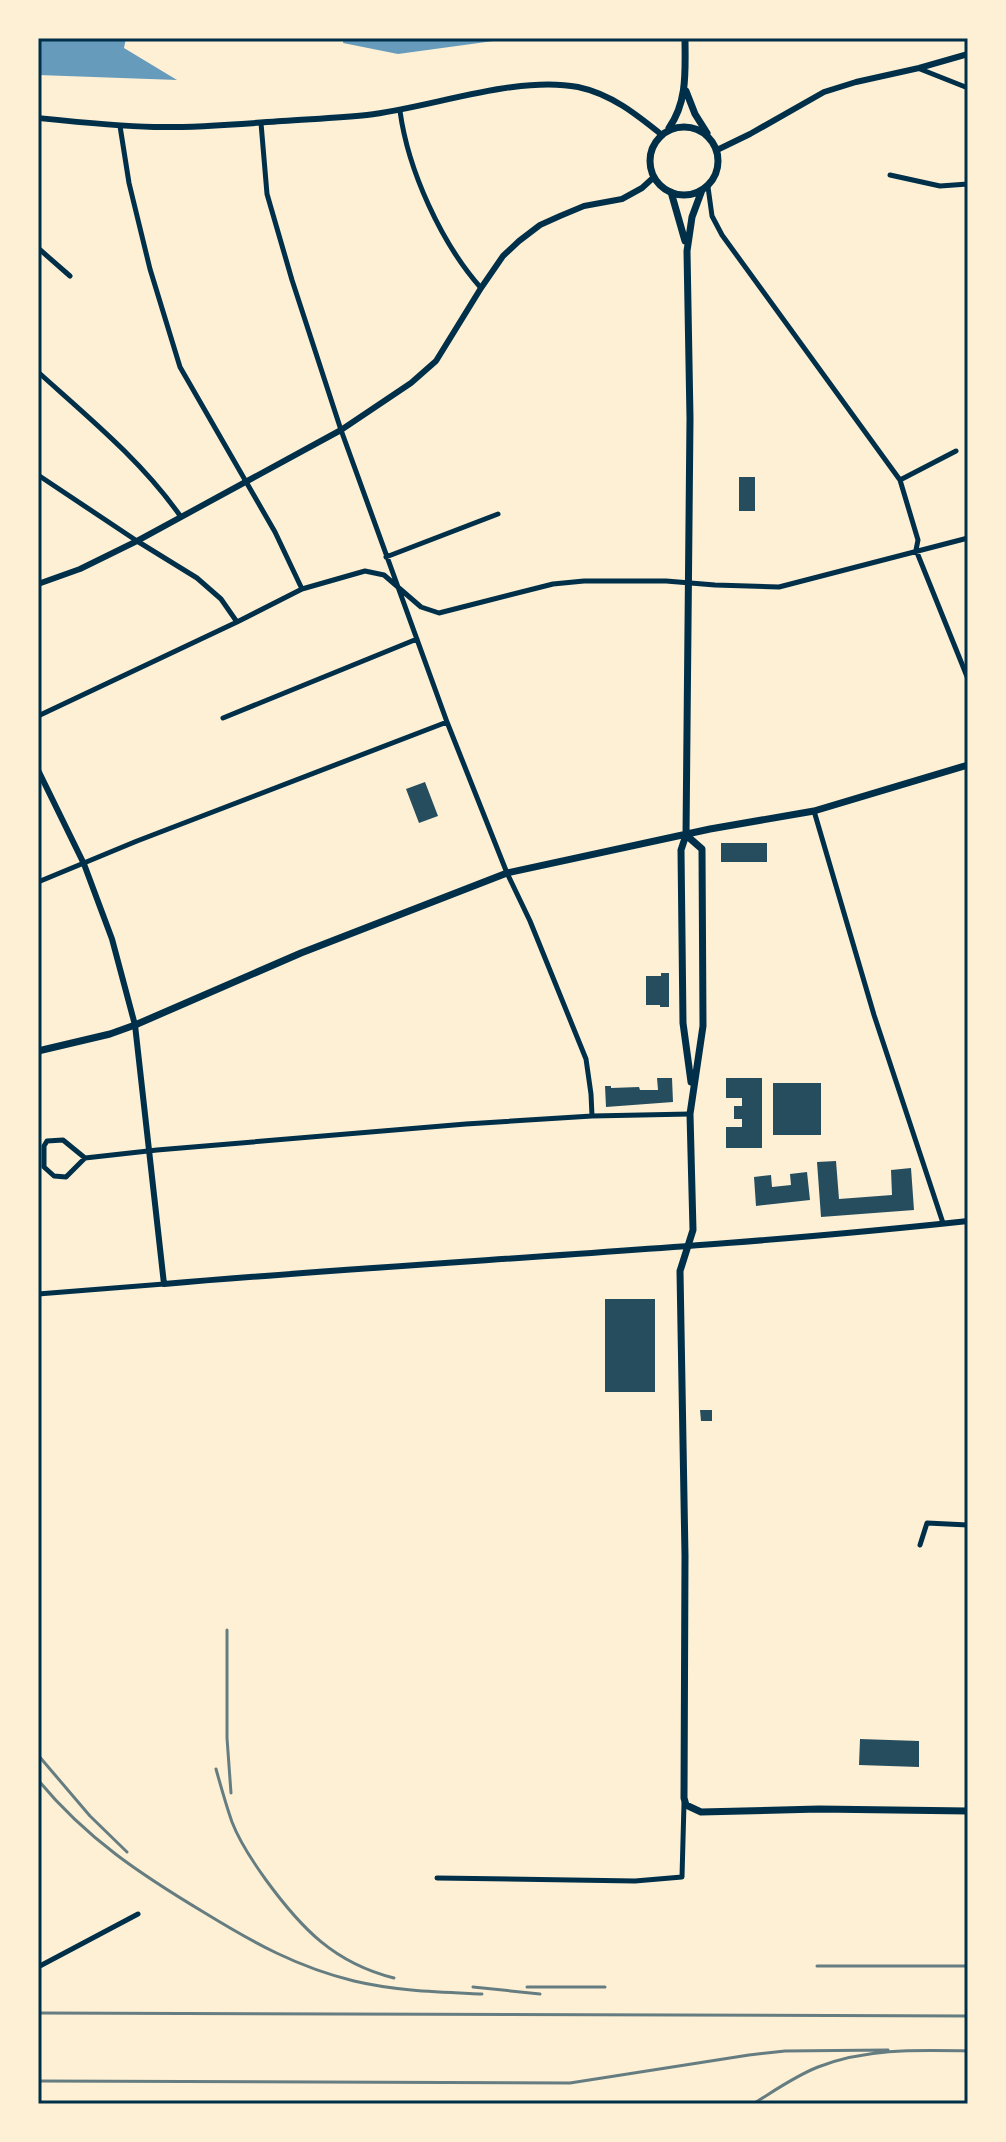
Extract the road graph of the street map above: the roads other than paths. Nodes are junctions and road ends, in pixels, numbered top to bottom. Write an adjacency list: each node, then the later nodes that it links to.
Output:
1 (685, 38): 4 (main road)
2 (968, 54): 3 (street)
3 (919, 68): 5 (street); 12 (street)
4 (685, 88): 10 (main road); 11 (main road)
5 (968, 88)
6 (400, 111): 8 (street); 10 (street); 21 (street)
7 (38, 118): 9 (street)
8 (261, 123): 9 (street); 23 (street)
9 (120, 126): 27 (street)
10 (665, 133): 11 (main road); 14 (main road)
11 (710, 138): 12 (main road)
12 (717, 150): 16 (main road)
13 (890, 175): 15 (street)
14 (654, 177): 17 (main road); 21 (street)
15 (968, 184)
16 (705, 188): 17 (main road); 19 (main road); 26 (street)
17 (671, 192): 19 (main road)
18 (38, 248): 20 (street)
19 (687, 251): 34 (main road)
20 (70, 276)
21 (481, 288): 23 (street)
22 (38, 372): 29 (street)
23 (341, 430): 27 (street); 33 (street)
24 (956, 451): 26 (street)
25 (38, 475): 31 (street)
26 (900, 480): 32 (street)
27 (246, 482): 29 (street); 37 (street)
28 (498, 514): 33 (street)
29 (181, 517): 31 (street)
30 (968, 538): 32 (street)
31 (137, 541): 35 (street); 38 (street)
32 (916, 550): 34 (street); 40 (street)
33 (386, 557): 36 (street)
34 (689, 583): 36 (street); 47 (main road)
35 (38, 584)
36 (399, 586): 37 (street); 39 (street)
37 (302, 589): 38 (street)
38 (237, 622): 41 (street)
39 (417, 639): 42 (street); 43 (street)
40 (968, 679)
41 (38, 716)
42 (223, 718)
43 (447, 722): 48 (street); 49 (street)
44 (968, 765): 46 (main road)
45 (38, 770): 48 (street)
46 (814, 811): 47 (main road); 59 (street)
47 (686, 835): 49 (main road); 53 (main road); 53 (main road)
48 (84, 864): 50 (street); 51 (street)
49 (507, 873): 51 (main road); 55 (street)
50 (38, 882)
51 (135, 1025): 52 (main road); 56 (street)
52 (38, 1051)
53 (693, 1093): 54 (main road)
54 (690, 1114): 55 (street); 60 (main road)
55 (592, 1116): 56 (street)
56 (149, 1151): 57 (street); 61 (street)
57 (85, 1158): 57 (street)
58 (968, 1221): 59 (street)
59 (943, 1223): 60 (street)
60 (688, 1247): 61 (street); 65 (main road)
61 (164, 1284): 62 (street)
62 (38, 1294)
63 (968, 1525): 64 (street)
64 (920, 1545)
65 (684, 1798): 66 (main road); 67 (street)
66 (968, 1811)
67 (437, 1878)
68 (138, 1914): 69 (street)
69 (38, 1967)

